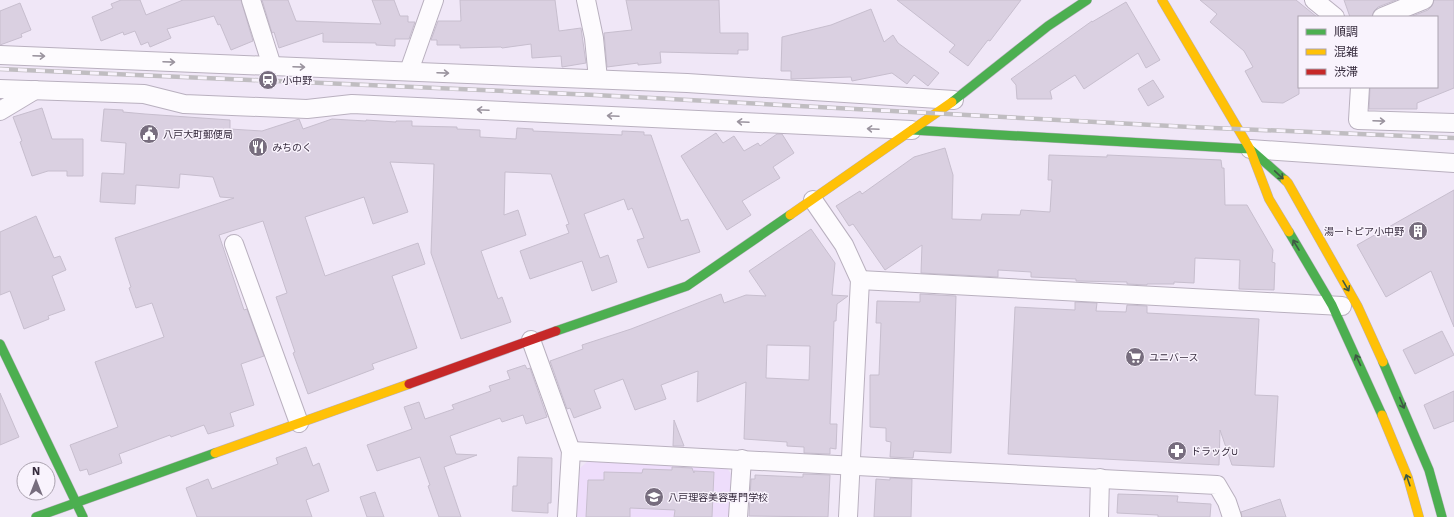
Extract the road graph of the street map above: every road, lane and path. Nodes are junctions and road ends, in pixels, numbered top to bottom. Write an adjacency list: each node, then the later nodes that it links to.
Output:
1 (251, 0): 11 (street)
2 (434, 0): 12 (street)
3 (586, 0): 13 (street)
4 (1087, 0): 17 (street)
5 (1162, 0): 21 (street)
6 (1314, 0): 8 (street)
7 (1424, 0): 9 (street)
8 (1334, 16)
9 (1384, 16)
10 (0, 54): 11 (street, one-way to 11)
11 (272, 66): 12 (street, one-way to 12)
12 (409, 71): 13 (street, one-way to 13)
13 (598, 79): 17 (street)
14 (1360, 88): 19 (street, one-way to 19)
15 (0, 89): 16 (street)
16 (35, 90): 18 (street); 20 (street, one-way to 16)
17 (954, 100): 20 (street)
18 (0, 111)
19 (1454, 123)
20 (912, 130): 21 (street); 23 (street)
21 (1250, 149): 22 (street); 26 (street, one-way to 21); 27 (street, one-way to 27)
22 (1454, 163)
23 (813, 200): 25 (street); 28 (street)
24 (234, 244): 30 (street)
25 (860, 280): 26 (street); 33 (street)
26 (1332, 306): 27 (street); 43 (street, one-way to 26)
27 (1358, 307): 44 (street, one-way to 44)
28 (531, 340): 30 (street); 31 (street)
29 (0, 344): 35 (street)
30 (299, 423): 35 (street)
31 (570, 451): 32 (street); 38 (street)
32 (742, 459): 33 (street); 39 (street)
33 (850, 465): 34 (street); 40 (street)
34 (1100, 478): 41 (street); 42 (street)
35 (76, 503): 36 (street); 37 (street)
36 (36, 517)
37 (83, 517)
38 (567, 517)
39 (738, 517)
40 (848, 517)
41 (1099, 517)
42 (1232, 517)
43 (1419, 517)
44 (1442, 517)

